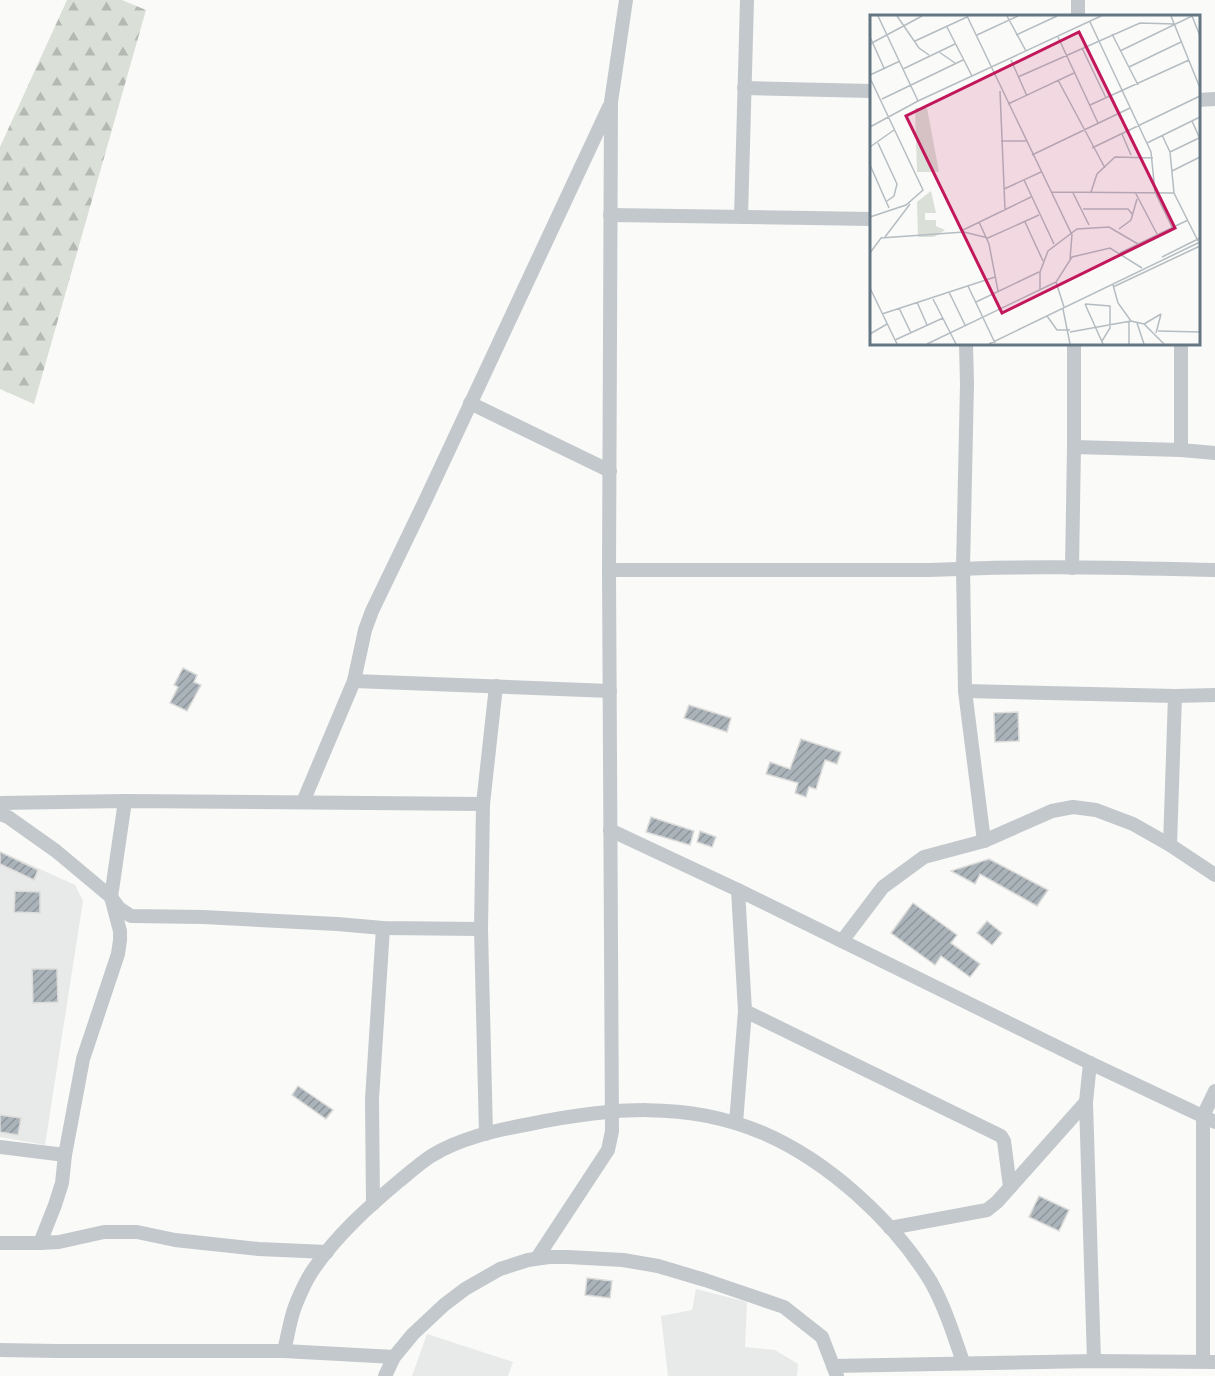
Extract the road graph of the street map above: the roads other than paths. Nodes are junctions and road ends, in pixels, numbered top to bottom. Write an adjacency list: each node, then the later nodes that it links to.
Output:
1 (626, 0): 7 (street)
2 (747, 0): 3 (street)
3 (744, 88): 4 (street); 9 (street)
4 (870, 91)
5 (1215, 99): 6 (street)
6 (1200, 100)
7 (611, 102): 8 (street); 14 (street)
8 (610, 215): 9 (street); 18 (street)
9 (741, 217): 10 (street)
10 (870, 219)
11 (966, 345): 19 (street)
12 (1074, 345): 15 (street)
13 (1181, 345): 16 (street)
14 (470, 403): 18 (street); 23 (street)
15 (1074, 447): 16 (street); 20 (street)
16 (1181, 450): 17 (street)
17 (1215, 453)
18 (610, 471): 21 (street)
19 (963, 568): 20 (street); 21 (street); 26 (street)
20 (1072, 568): 22 (street)
21 (609, 570): 25 (street)
22 (1215, 570)
23 (354, 681): 24 (street); 30 (street)
24 (496, 686): 25 (street); 32 (street)
25 (610, 691): 34 (street)
26 (965, 691): 28 (street); 35 (street)
27 (1215, 695): 28 (street)
28 (1175, 696): 36 (street)
29 (125, 801): 30 (street); 31 (street); 39 (street)
30 (303, 802): 32 (street)
31 (0, 803)
32 (483, 804): 41 (street)
33 (0, 814): 39 (street)
34 (610, 830): 38 (street); 47 (street)
35 (984, 842): 36 (street); 42 (street)
36 (1170, 845): 37 (street)
37 (1215, 874)
38 (738, 890): 42 (street); 43 (street)
39 (111, 897): 40 (street); 52 (street)
40 (383, 928): 41 (street); 54 (street)
41 (481, 928): 50 (street)
42 (842, 941): 44 (street)
43 (745, 1011): 49 (street); 53 (street)
44 (1090, 1063): 46 (street); 48 (street)
45 (1215, 1091): 48 (street)
46 (1086, 1102): 53 (street); 63 (street)
47 (613, 1110): 49 (street); 50 (street); 59 (street)
48 (1209, 1119): 64 (street)
49 (736, 1123): 55 (street)
50 (486, 1134): 54 (street)
51 (0, 1147): 52 (street)
52 (65, 1155): 57 (street)
53 (1010, 1187): 55 (street)
54 (373, 1204): 58 (street)
55 (890, 1228): 65 (street)
56 (0, 1243): 57 (street)
57 (40, 1244): 58 (street)
58 (327, 1252): 61 (street)
59 (537, 1258): 62 (street); 66 (street)
60 (0, 1350): 61 (street)
61 (284, 1351): 62 (street)
62 (394, 1357): 67 (street)
63 (1094, 1361): 64 (street); 65 (street)
64 (1209, 1361)
65 (963, 1362): 66 (street)
66 (835, 1371)
67 (385, 1376)

